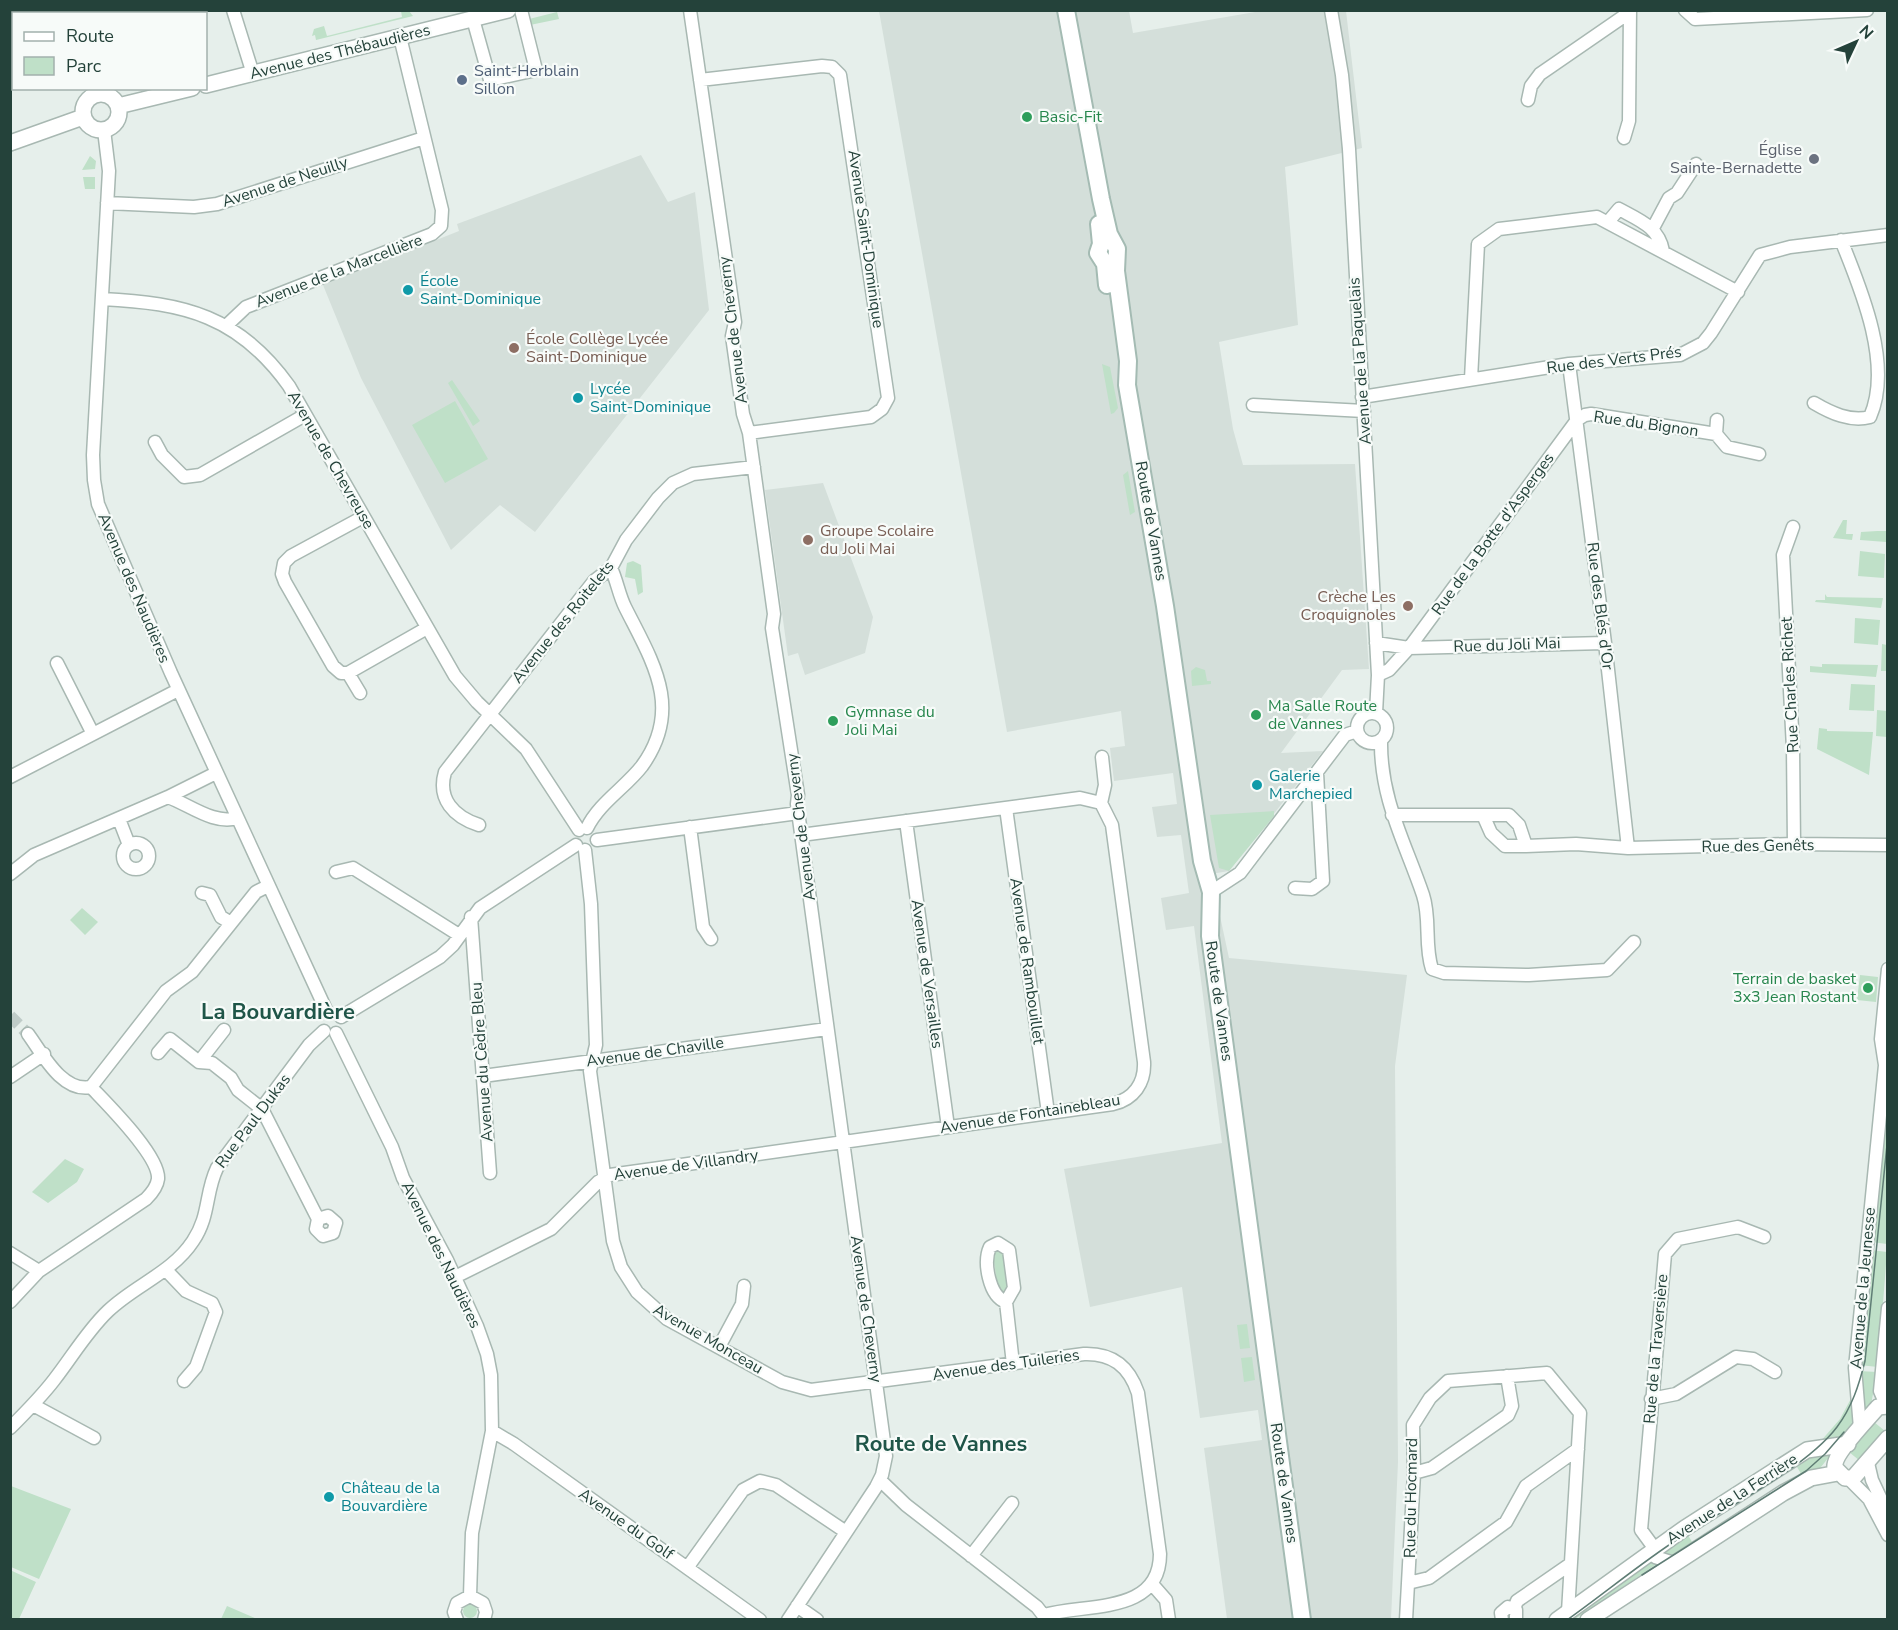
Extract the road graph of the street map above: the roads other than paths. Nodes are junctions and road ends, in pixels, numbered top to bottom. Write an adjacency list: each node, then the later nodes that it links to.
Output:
1 (233, 10): 13 (street)
2 (508, 10): 11 (street, Avenue des Thébaudières)
3 (521, 10): 11 (street)
4 (690, 10): 14 (street, Avenue de Cheverny)
5 (1058, 10): 31 (main road, Route de Vannes)
6 (1066, 10): 31 (main road, Route de Vannes)
7 (1331, 10): 38 (street, Avenue de la Paquelais)
8 (1685, 10): 9 (street)
9 (1868, 10)
10 (1630, 11): 18 (street); 23 (street)
11 (473, 19): 12 (street, Avenue des Thébaudières)
12 (400, 37): 13 (street, Avenue des Thébaudières); 22 (street, Avenue de la Marcellière)
13 (253, 74): 15 (street, Avenue des Thébaudières)
14 (700, 80): 45 (street, Avenue de Cheverny); 45 (street, Avenue Saint-Dominique)
15 (207, 85)
16 (184, 90): 19 (street)
17 (97, 91): 19 (street); 20 (street)
18 (1528, 100)
19 (118, 106): 21 (street)
20 (83, 117): 21 (street); 24 (street)
21 (104, 130): 26 (street, Avenue des Naudières)
22 (424, 138): 26 (street, Avenue de Neuilly); 35 (street, Avenue de la Marcellière)
23 (1624, 138)
24 (10, 143)
25 (1696, 164): 28 (street)
26 (107, 203): 34 (street, Avenue des Naudières)
27 (1608, 222): 28 (street); 32 (street); 37 (street)
28 (1653, 228): 32 (street)
29 (1887, 235): 30 (street, Rue des Verts Prés)
30 (1841, 240): 33 (street, Rue des Verts Prés); 39 (street)
31 (1108, 250): 97 (main road, Route de Vannes)
32 (1663, 251): 33 (street)
33 (1738, 292): 36 (street, Rue des Verts Prés)
34 (102, 299): 35 (street, Avenue de Chevreuse); 60 (street, Avenue des Naudières)
35 (227, 325): 42 (street, Avenue de Chevreuse)
36 (1569, 364): 37 (street, Rue des Verts Prés); 43 (street, Rue des Blés d'Or)
37 (1471, 379): 38 (street, Rue des Verts Prés)
38 (1362, 397): 41 (street, Avenue de la Paquelais)
39 (1814, 403)
40 (1253, 405): 41 (street)
41 (1364, 411): 55 (street, Avenue de la Paquelais)
42 (305, 415): 47 (street); 50 (street, Avenue de Chevreuse)
43 (1577, 420): 46 (street, Rue du Bignon); 54 (street, Rue des Blés d'Or); 56 (street, Rue de la Botte d'Asperges)
44 (1717, 420): 46 (street, Rue du Bignon)
45 (749, 433): 49 (street, Avenue de Cheverny)
46 (1716, 434): 48 (street, Rue du Bignon)
47 (155, 442)
48 (1759, 454)
49 (754, 467): 52 (street, Avenue des Roitelets); 76 (street, Avenue de Cheverny)
50 (363, 517): 53 (street, Avenue de Chevreuse); 58 (street)
51 (1793, 527): 87 (street, Rue Charles Richet)
52 (611, 568): 63 (street, Avenue des Roitelets); 84 (street)
53 (427, 628): 58 (street); 63 (street, Avenue de Chevreuse)
54 (1605, 642): 56 (street, Rue du Joli Mai); 92 (street, Rue des Blés d'Or)
55 (1376, 643): 56 (street); 59 (street, Avenue de la Paquelais)
56 (1409, 648): 59 (street, Rue de la Botte d'Asperges)
57 (57, 663): 65 (street)
58 (348, 673): 61 (street)
59 (1378, 675): 62 (street, Avenue de la Paquelais)
60 (178, 690): 65 (street); 68 (street, Avenue des Naudières)
61 (360, 693)
62 (1376, 713): 64 (street); 66 (street)
63 (490, 714): 82 (street, Avenue des Roitelets); 84 (street, Avenue de Chevreuse)
64 (1357, 730): 66 (street); 69 (street)
65 (93, 734): 70 (street)
66 (1381, 740): 77 (street)
67 (1102, 757): 73 (street, Avenue de Fontainebleau)
68 (216, 773): 71 (street); 79 (street, Avenue des Naudières)
69 (1317, 773): 96 (street); 97 (street)
70 (10, 777)
71 (192, 785): 72 (street); 74 (street)
72 (168, 797): 74 (street); 80 (street)
73 (1101, 802): 75 (street); 120 (street, Avenue de Fontainebleau)
74 (185, 804): 79 (street)
75 (1006, 808): 81 (street); 120 (street, Avenue de Rambouillet)
76 (798, 813): 83 (street); 85 (street, Avenue de Cheverny)
77 (1392, 815): 78 (street); 103 (street)
78 (1484, 815): 89 (street, Rue des Genêts); 89 (street)
79 (237, 818): 95 (street, Avenue des Naudières)
80 (119, 819): 88 (street); 94 (street)
81 (906, 821): 85 (street); 121 (street, Avenue de Versailles)
82 (479, 825)
83 (690, 827): 86 (street); 101 (street)
84 (583, 829): 86 (street); 91 (street)
85 (801, 835): 108 (street, Avenue de Cheverny)
86 (597, 840): 91 (street)
87 (1794, 844): 90 (street, Rue des Genêts); 92 (street, Rue des Genêts)
88 (129, 845)
89 (1526, 846): 92 (street, Rue des Genêts)
90 (1887, 846)
91 (580, 848): 99 (street); 114 (street, Avenue Monceau)
92 (1628, 848)
93 (336, 872): 102 (street)
94 (10, 874)
95 (268, 886): 100 (street); 106 (street, Avenue des Naudières)
96 (1295, 888)
97 (1211, 892): 177 (main road, Route de Vannes)
98 (202, 893): 100 (street)
99 (471, 917): 102 (street); 104 (street, Avenue du Cèdre Bleu)
100 (231, 923): 118 (street)
101 (711, 939)
102 (456, 940): 104 (street); 107 (street)
103 (1634, 942)
104 (473, 951): 116 (street, Avenue du Cèdre Bleu)
105 (1887, 969): 145 (street, Avenue de la Jeunesse)
106 (327, 1012): 107 (street); 110 (street)
107 (341, 1017): 110 (street)
108 (827, 1029): 114 (street, Avenue de Chaville); 122 (street, Avenue de Cheverny)
109 (224, 1030): 115 (street)
110 (330, 1032): 119 (street, Rue Paul Dukas); 130 (street, Avenue des Naudières)
111 (28, 1034): 113 (street)
112 (158, 1053): 115 (street)
113 (44, 1054): 117 (street); 118 (street)
114 (592, 1060): 116 (street, Avenue de Chaville); 124 (street, Avenue Monceau)
115 (199, 1062): 119 (street)
116 (483, 1076): 123 (street, Avenue du Cèdre Bleu)
117 (10, 1077)
118 (91, 1088): 129 (street)
119 (262, 1109): 125 (street); 128 (street, Rue Paul Dukas)
120 (1048, 1113): 121 (street, Avenue de Fontainebleau)
121 (948, 1127): 122 (street, Avenue de Fontainebleau)
122 (842, 1142): 124 (street, Avenue de Villandry); 140 (street, Avenue de Cheverny)
123 (490, 1173)
124 (604, 1177): 130 (street, Avenue de Villandry); 135 (street, Avenue Monceau)
125 (318, 1219)
126 (1764, 1237): 141 (street, Rue de la Traversière)
127 (10, 1252): 129 (street)
128 (166, 1270): 139 (street); 142 (street, Rue Paul Dukas)
129 (39, 1271): 132 (street)
130 (455, 1277): 146 (street, Avenue des Naudières)
131 (744, 1286): 135 (street)
132 (10, 1302)
133 (1006, 1302): 136 (street)
134 (1887, 1308): 143 (street, Avenue de la Jeunesse)
135 (719, 1347): 140 (street, Avenue Monceau)
136 (1012, 1364): 140 (street, Avenue des Tuileries); 165 (street, Avenue des Tuileries)
137 (1775, 1372): 141 (street)
138 (1507, 1376): 150 (street, Rue du Hocmard); 152 (street); 152 (street, Rue du Hocmard)
139 (184, 1382)
140 (876, 1383): 154 (street, Avenue de Cheverny)
141 (1652, 1399): 159 (street, Rue de la Traversière)
142 (33, 1405): 144 (street, Rue Paul Dukas); 147 (street)
143 (1887, 1405): 145 (street)
144 (10, 1428)
145 (1860, 1428): 149 (street)
146 (492, 1431): 163 (street, Avenue du Golf); 166 (street, Avenue des Naudières)
147 (94, 1437)
148 (1887, 1438): 151 (street)
149 (1848, 1444): 153 (street); 159 (street, Avenue de la Ferrière)
150 (1578, 1449): 162 (street, Rue du Hocmard); 164 (street)
151 (1868, 1463): 153 (street); 156 (street)
152 (1414, 1473): 164 (street, Rue du Hocmard)
153 (1844, 1476): 158 (street); 161 (street, Avenue de la Ferrière)
154 (879, 1480): 157 (street, Avenue de Cheverny); 160 (street)
155 (1012, 1503): 160 (street)
156 (1887, 1514)
157 (846, 1532): 163 (street); 167 (street, Avenue de Cheverny)
158 (1887, 1535)
159 (1652, 1550): 161 (street, Avenue de la Ferrière); 169 (street, Avenue de la Ferrière)
160 (970, 1556): 170 (street)
161 (1674, 1563): 180 (street, Avenue de la Ferrière)
162 (1569, 1565): 168 (street); 169 (street, Rue du Hocmard)
163 (687, 1568): 173 (street, Avenue du Golf)
164 (1408, 1583): 178 (street, Rue du Hocmard)
165 (1152, 1584): 170 (street); 176 (street)
166 (470, 1596): 171 (street); 172 (street)
167 (797, 1606): 174 (street, Avenue de Cheverny); 175 (street)
168 (1515, 1614): 179 (street)
169 (1562, 1616)
170 (1046, 1617)
171 (457, 1620)
172 (484, 1620)
173 (760, 1620)
174 (788, 1620)
175 (817, 1620)
176 (1169, 1620)
177 (1302, 1620)
178 (1406, 1620)
179 (1502, 1620)
180 (1588, 1620)

